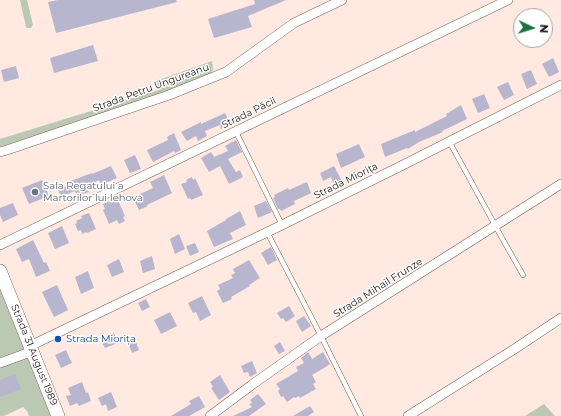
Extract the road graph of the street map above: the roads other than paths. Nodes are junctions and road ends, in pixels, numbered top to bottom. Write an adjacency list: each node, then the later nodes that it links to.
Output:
1 (342, 0): 6 (street, Strada Petru Ungureanu)
2 (508, 0): 4 (street, Strada Păcii)
3 (561, 85): 5 (street, Strada Miorița)
4 (236, 132): 8 (lane); 11 (street, Strada Păcii)
5 (449, 141): 8 (street, Strada Miorița); 9 (lane)
6 (0, 152)
7 (561, 184): 9 (street, Strada Mihail Frunze)
8 (282, 225): 10 (street, Strada Miorița)
9 (495, 225): 13 (lane); 15 (street, Strada Mihail Frunze)
10 (267, 232): 15 (lane); 16 (street, Strada Miorița)
11 (0, 246)
12 (0, 271): 16 (street, Strada 31 August 1989)
13 (523, 275)
14 (561, 318): 21 (street)
15 (321, 336): 19 (street, Strada Mihail Frunze); 20 (lane)
16 (31, 348): 17 (street, Strada Miorița); 18 (street, Strada 31 August 1989)
17 (0, 363)
18 (58, 416)
19 (210, 416)
20 (360, 416)
21 (408, 416)

